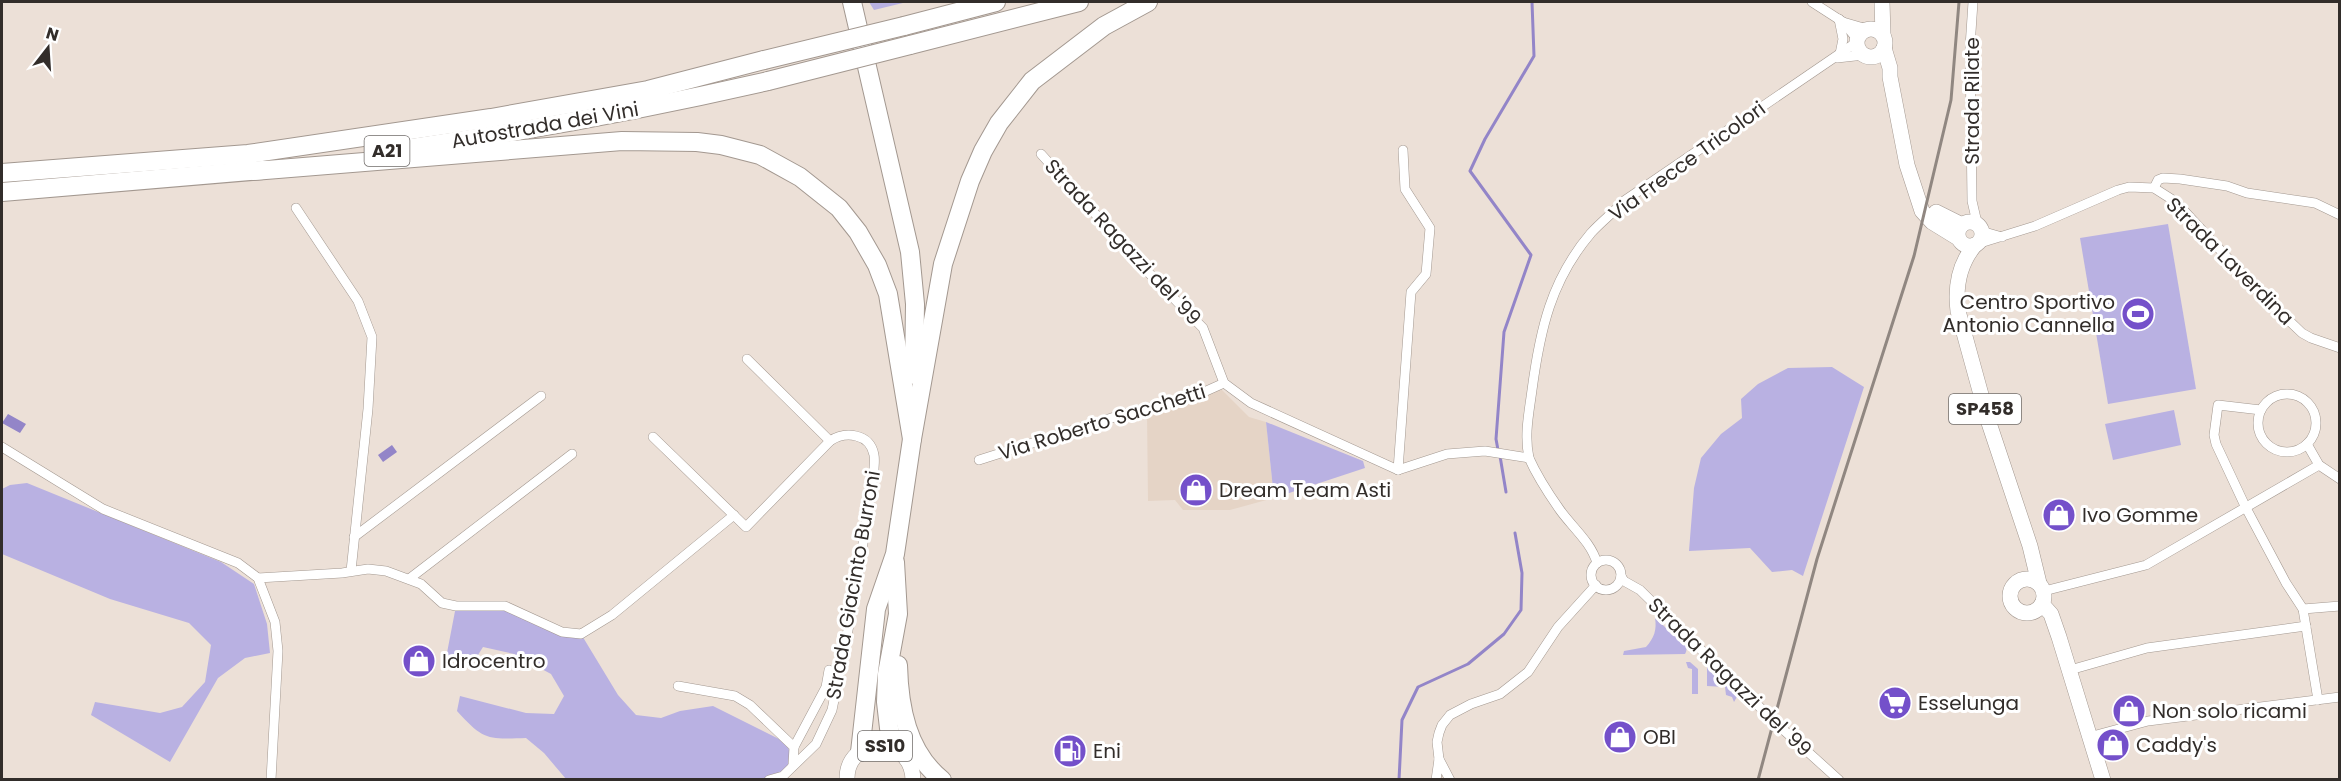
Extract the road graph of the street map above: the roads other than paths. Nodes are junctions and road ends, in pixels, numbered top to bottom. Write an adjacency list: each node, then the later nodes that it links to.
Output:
1 (852, 2): 28 (highway)
2 (964, 2): 10 (highway)
3 (996, 2): 10 (highway, Autostrada dei Vini / A21)
4 (1079, 2): 15 (highway, Autostrada dei Vini / A21, bridge)
5 (1148, 2): 28 (highway)
6 (1812, 2): 9 (street)
7 (1973, 2): 21 (street, Strada Rilate)
8 (1882, 4): 11 (main road)
9 (1841, 20): 11 (street); 11 (street); 12 (street)
10 (904, 26): 16 (highway, Autostrada dei Vini / A21, bridge)
11 (1870, 42): 12 (street, Via Frecce Tricolori); 12 (street); 21 (main road)
12 (1837, 56): 33 (street, Via Frecce Tricolori)
13 (1403, 150): 36 (street)
14 (1041, 154): 24 (street, Strada Ragazzi del '99)
15 (253, 171): 18 (highway, Autostrada dei Vini / A21); 28 (highway)
16 (2, 173)
17 (2154, 188): 20 (street, Strada Laverdina); 21 (street, Strada Laverdina); 22 (street, Strada Laverdina)
18 (2, 192)
19 (296, 208): 40 (street)
20 (2340, 215)
21 (1970, 234): 41 (main road, SP458)
22 (2340, 348)
23 (747, 359): 29 (street)
24 (1224, 382): 34 (street, Via Roberto Sacchetti); 36 (street)
25 (541, 396): 40 (street)
26 (2261, 410): 30 (street); 30 (street); 38 (street)
27 (653, 437): 39 (street)
28 (912, 440): 42 (highway)
29 (830, 441): 39 (street); 65 (street, Strada Giacinto Burroni)
30 (2307, 444): 35 (street)
31 (2, 447): 46 (street)
32 (572, 454): 47 (street)
33 (1529, 458): 36 (street); 43 (street)
34 (979, 460)
35 (2319, 465): 37 (street); 38 (street)
36 (1398, 470)
37 (2340, 479)
38 (2246, 508): 50 (street); 52 (street)
39 (734, 515): 47 (street)
40 (354, 537): 44 (street)
41 (2030, 546): 48 (main road); 50 (main road, SP458)
42 (895, 554): 54 (highway); 63 (highway)
43 (1597, 563): 45 (street); 49 (street)
44 (351, 571): 46 (street); 47 (street)
45 (1621, 576): 49 (street); 73 (street, Strada Ragazzi del '99)
46 (258, 578): 68 (street)
47 (409, 579)
48 (2017, 581): 50 (main road); 50 (main road)
49 (1596, 585): 64 (street)
50 (2039, 598): 56 (main road)
51 (2340, 606): 52 (street)
52 (2303, 609): 53 (street)
53 (2306, 626): 56 (street); 59 (street)
54 (897, 627): 62 (highway); 70 (highway)
55 (829, 670): 61 (street)
56 (2070, 670): 60 (main road)
57 (678, 686): 61 (street)
58 (2340, 696): 59 (street)
59 (2318, 700): 60 (street)
60 (2090, 736): 74 (main road)
61 (794, 747): 65 (street)
62 (894, 749): 63 (main road, SS10); 67 (main road, SS10)
63 (860, 752): 66 (main road, SS10)
64 (1439, 759): 71 (street); 72 (street)
65 (793, 765): 69 (street, Strada Giacinto Burroni)
66 (844, 778)
67 (915, 779)
68 (271, 780)
69 (769, 780)
70 (942, 780)
71 (1436, 780)
72 (1450, 780)
73 (1839, 780)
74 (2103, 780)

